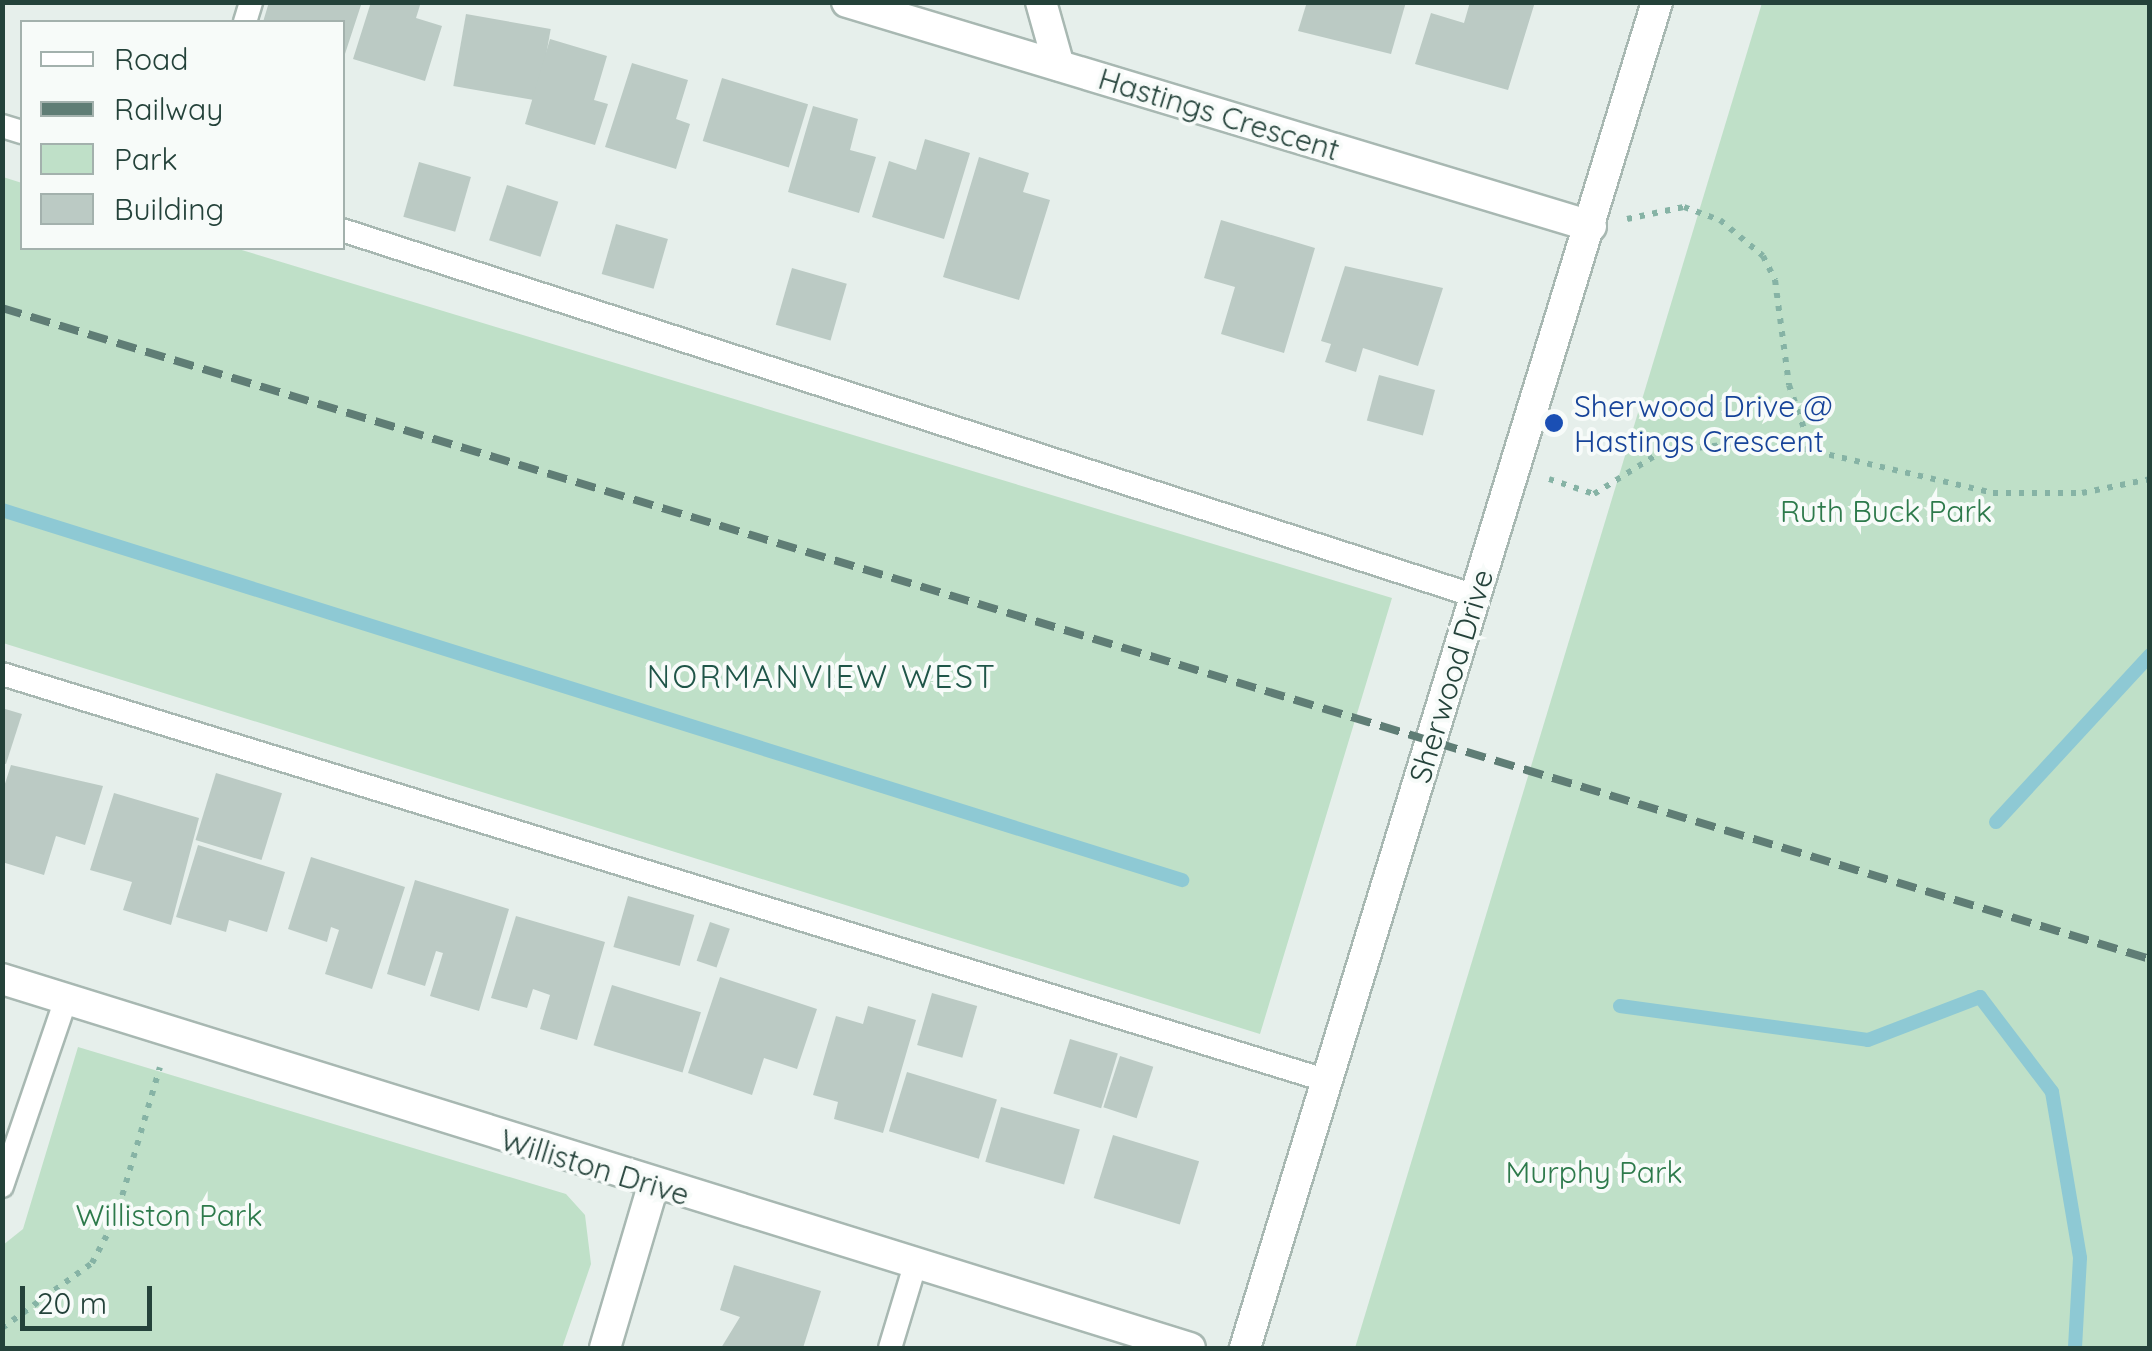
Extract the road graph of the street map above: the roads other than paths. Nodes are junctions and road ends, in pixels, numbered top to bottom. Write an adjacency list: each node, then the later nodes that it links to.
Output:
1 (847, 2): 4 (street, Hastings Crescent)
2 (1041, 2): 4 (street)
3 (1657, 2): 5 (street, Sherwood Drive)
4 (1059, 66): 5 (street, Hastings Crescent)
5 (1592, 226): 7 (street, Sherwood Drive)
6 (345, 231): 7 (lane)
7 (1475, 596): 11 (street, Sherwood Drive)
8 (2, 674): 11 (lane)
9 (2, 979): 10 (street, Williston Drive)
10 (66, 999): 12 (lane); 13 (street, Williston Drive)
11 (1328, 1082): 18 (street, Sherwood Drive)
12 (2, 1186)
13 (654, 1186): 14 (street, Williston Drive); 15 (street)
14 (915, 1265): 16 (lane); 17 (street, Williston Drive)
15 (605, 1348)
16 (890, 1348)
17 (1190, 1348)
18 (1244, 1348)

